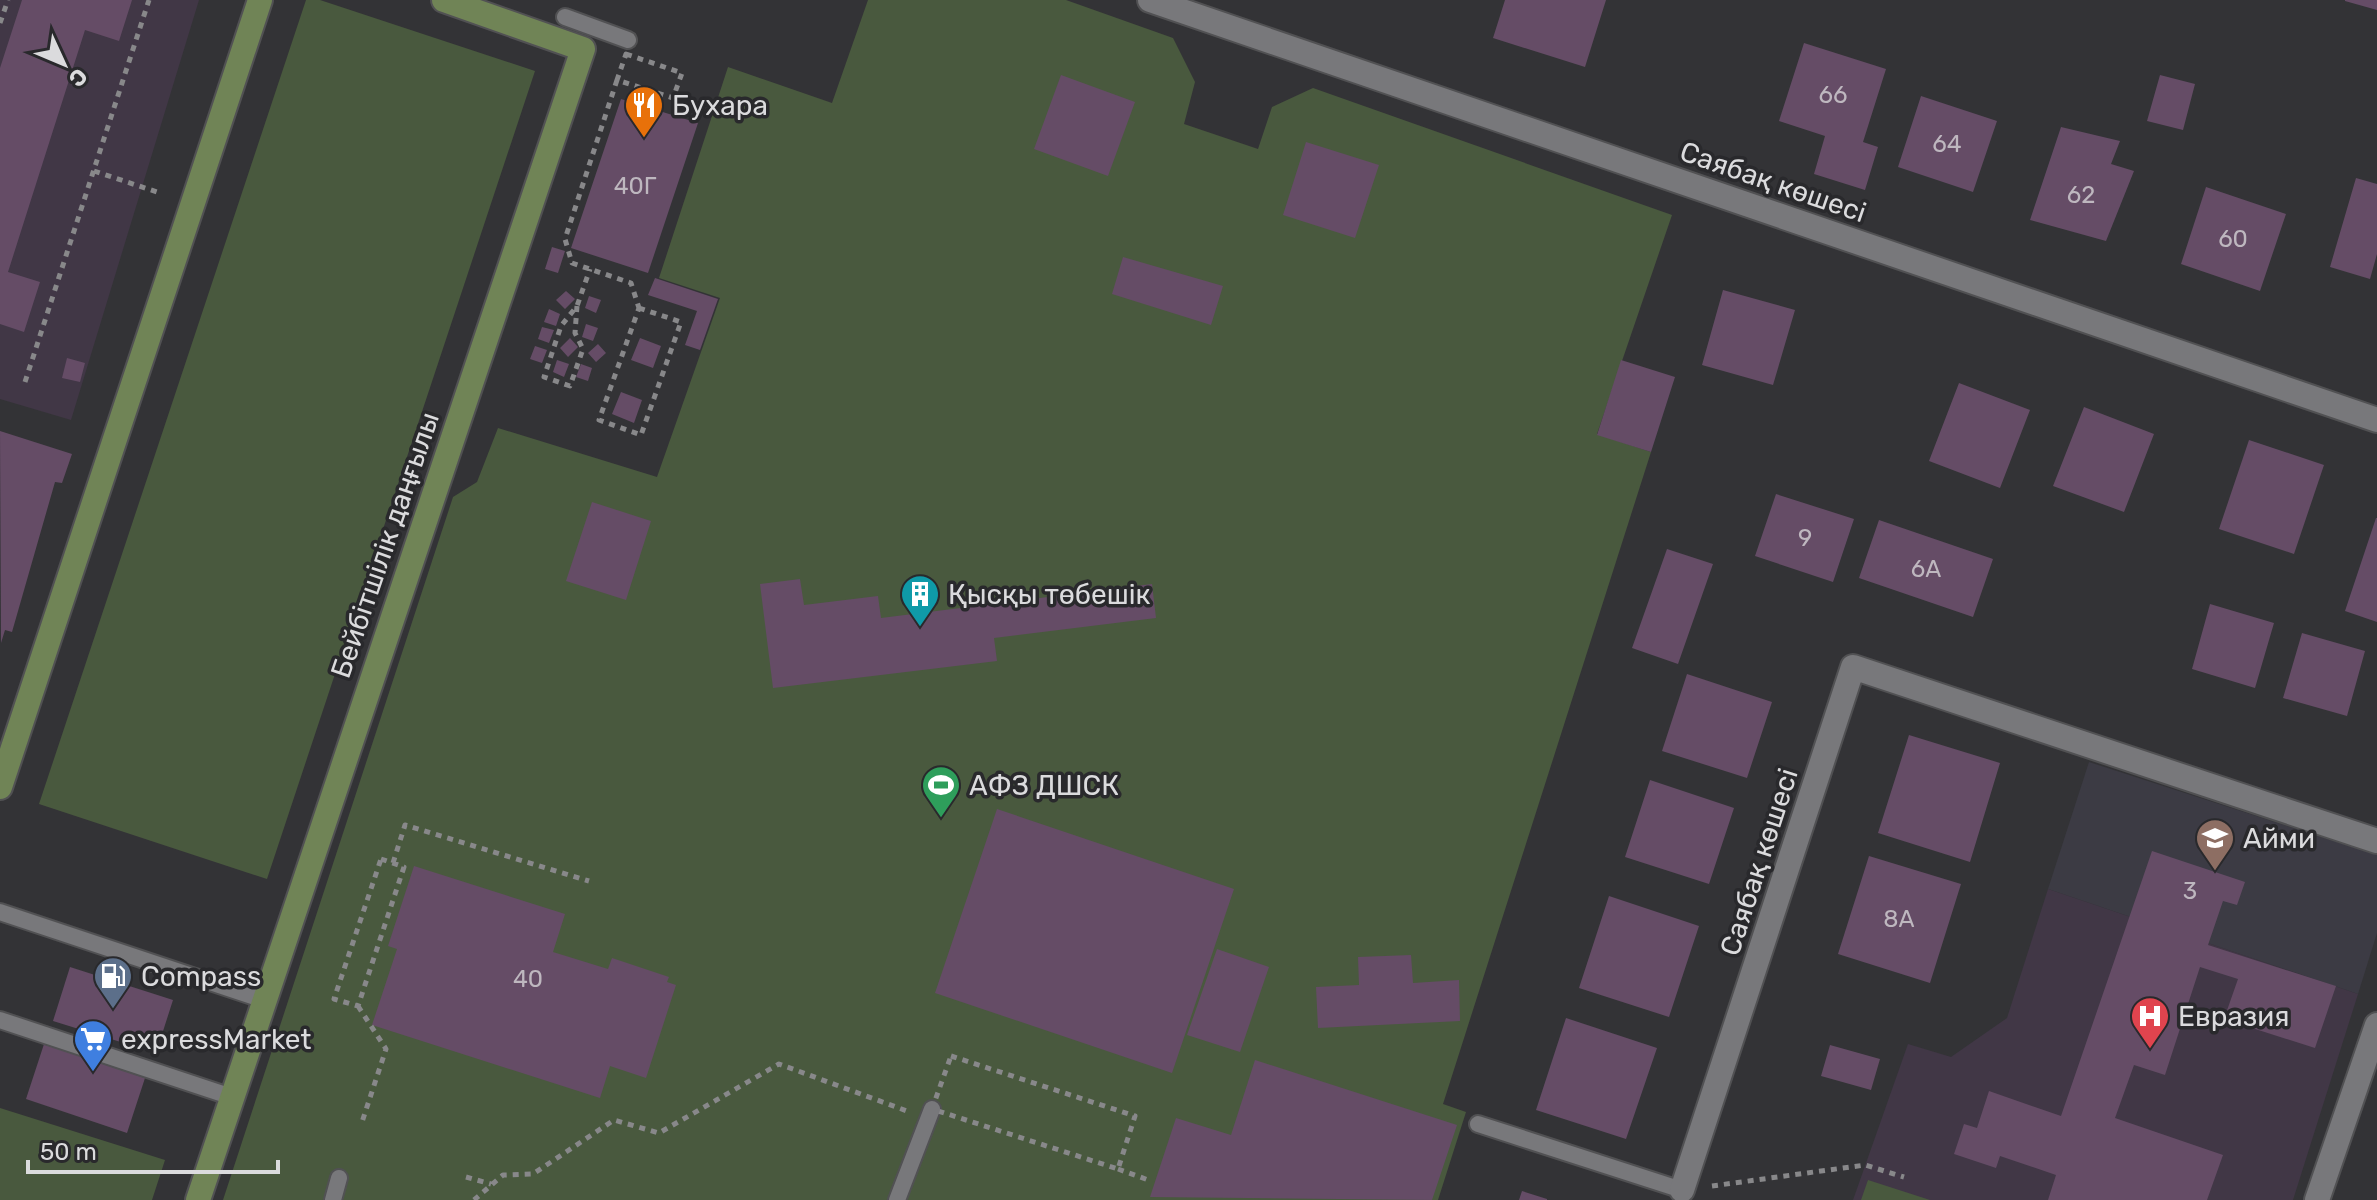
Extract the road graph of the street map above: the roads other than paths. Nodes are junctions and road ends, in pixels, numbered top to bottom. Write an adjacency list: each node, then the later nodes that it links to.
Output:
1 (260, 0): 8 (main road)
2 (444, 0): 5 (main road, Бейбітшілік даңғылы)
3 (572, 0): 5 (lane)
4 (1150, 0): 7 (street, Саябақ көшесі)
5 (561, 29): 6 (lane); 11 (main road, Бейбітшілік даңғылы)
6 (628, 40)
7 (2377, 420)
8 (0, 787)
9 (2377, 841): 18 (street, Саябақ көшесі)
10 (0, 912): 11 (lane)
11 (264, 1000): 14 (main road, Бейбітшілік даңғылы)
12 (0, 1020): 14 (lane)
13 (2377, 1025): 22 (street)
14 (232, 1097): 19 (main road, Бейбітшілік даңғылы)
15 (930, 1114): 21 (lane)
16 (1478, 1124): 18 (lane)
17 (339, 1178): 20 (lane)
18 (1682, 1190)
19 (198, 1200)
20 (333, 1200)
21 (897, 1200)
22 (2317, 1200)

